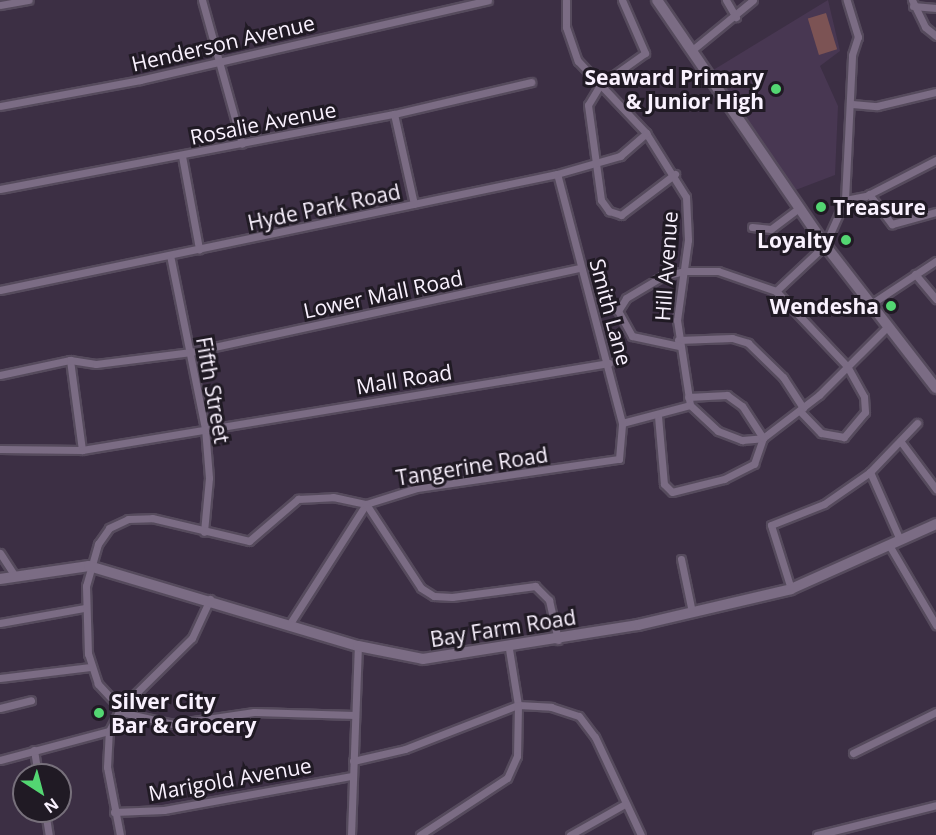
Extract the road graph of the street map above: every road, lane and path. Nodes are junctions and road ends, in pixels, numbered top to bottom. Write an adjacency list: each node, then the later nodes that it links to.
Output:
1 (29, 0): 11 (street)
2 (202, 0): 16 (street)
3 (488, 0): 16 (street, Henderson Avenue)
4 (566, 0): 18 (street, Hill Avenue)
5 (622, 0): 18 (street)
6 (657, 0): 15 (street)
7 (726, 0): 13 (street)
8 (753, 0): 13 (street)
9 (846, 0): 20 (street)
10 (913, 3): 12 (street); 14 (street)
11 (0, 5)
12 (936, 8)
13 (736, 17): 15 (street)
14 (936, 36)
15 (691, 51): 34 (street)
16 (219, 60): 21 (street, Henderson Avenue); 24 (street)
17 (531, 82): 22 (street, Rosalie Avenue)
18 (600, 85): 23 (street, Hill Avenue); 27 (street)
19 (936, 92): 20 (street)
20 (852, 104): 32 (street)
21 (0, 106)
22 (394, 114): 24 (street, Rosalie Avenue); 33 (street)
23 (646, 133): 27 (street, Hyde Park Road); 29 (street, Hill Avenue)
24 (242, 144): 25 (street, Rosalie Avenue)
25 (183, 156): 30 (street, Rosalie Avenue); 38 (street)
26 (936, 160): 31 (street)
27 (599, 162): 28 (street, Hyde Park Road); 29 (street)
28 (557, 174): 33 (street, Hyde Park Road); 41 (street, Smith Lane)
29 (675, 174): 42 (street, Hill Avenue)
30 (0, 189)
31 (868, 194): 32 (street); 35 (street)
32 (846, 200): 37 (street)
33 (414, 204): 38 (street, Hyde Park Road)
34 (799, 208): 36 (street); 37 (street)
35 (936, 212)
36 (752, 227)
37 (825, 245): 45 (street); 47 (street)
38 (200, 249): 39 (street, Hyde Park Road)
39 (170, 255): 44 (street, Hyde Park Road); 50 (street, Fifth Street)
40 (936, 261): 43 (street)
41 (581, 268): 50 (street, Lower Mall Road); 52 (street, Smith Lane)
42 (684, 271): 45 (street); 49 (street, Hill Avenue); 49 (street)
43 (915, 274): 46 (street); 47 (street)
44 (0, 290)
45 (776, 291): 53 (street)
46 (936, 299)
47 (871, 304): 48 (street)
48 (888, 326): 53 (street); 55 (street)
49 (679, 343): 56 (street, Hill Avenue); 57 (street)
50 (191, 352): 51 (street, Lower Mall Road); 61 (street, Fifth Street)
51 (70, 360): 54 (street, Lower Mall Road); 65 (street)
52 (609, 363): 59 (street, Smith Lane); 61 (street, Mall Road)
53 (847, 366): 57 (street); 57 (street)
54 (0, 375)
55 (936, 388)
56 (689, 401): 58 (street); 62 (street); 62 (street)
57 (801, 410): 62 (street)
58 (658, 416): 59 (street); 62 (street)
59 (622, 423): 66 (street, Smith Lane)
60 (917, 423): 63 (street)
61 (205, 428): 65 (street, Mall Road); 71 (street, Fifth Street)
62 (763, 438)
63 (901, 442): 67 (street); 68 (street)
64 (0, 449): 65 (street, Mall Road)
65 (82, 450)
66 (620, 459): 69 (street, Tangerine Road)
67 (870, 472): 72 (street); 79 (street)
68 (936, 489)
69 (366, 504): 71 (street); 84 (street); 86 (street)
70 (936, 524): 72 (street, Bay Farm Road)
71 (204, 532): 76 (street)
72 (900, 540): 73 (street, Bay Farm Road)
73 (889, 545): 79 (street, Bay Farm Road); 85 (street)
74 (0, 554): 77 (street)
75 (681, 559): 82 (street)
76 (89, 566): 77 (street, Bay Farm Road); 80 (street, Bay Farm Road); 81 (street)
77 (15, 576): 78 (street, Bay Farm Road)
78 (0, 579)
79 (791, 589): 82 (street, Bay Farm Road)
80 (210, 599): 84 (street, Bay Farm Road); 94 (street)
81 (84, 608): 83 (street); 89 (street)
82 (692, 612): 86 (street, Bay Farm Road)
83 (0, 623)
84 (289, 625): 87 (street, Bay Farm Road)
85 (936, 625)
86 (558, 640): 88 (street, Bay Farm Road)
87 (358, 646): 88 (street, Bay Farm Road); 96 (street)
88 (509, 649): 92 (street)
89 (90, 667): 90 (street); 94 (street)
90 (0, 678)
91 (31, 700): 93 (street)
92 (518, 705): 101 (street); 104 (street); 109 (street)
93 (0, 708)
94 (120, 709): 96 (street); 97 (street)
95 (936, 712): 99 (street)
96 (355, 716): 101 (street)
97 (109, 731): 98 (street); 106 (street)
98 (34, 750): 100 (street); 102 (street)
99 (853, 753)
100 (0, 760)
101 (353, 761): 103 (street)
102 (36, 763)
103 (352, 776): 106 (street, Marigold Avenue); 108 (street)
104 (626, 804): 110 (street); 111 (street)
105 (936, 805): 112 (street)
106 (114, 812): 107 (street)
107 (120, 835)
108 (351, 835)
109 (420, 835)
110 (570, 835)
111 (641, 835)
112 (817, 835)

